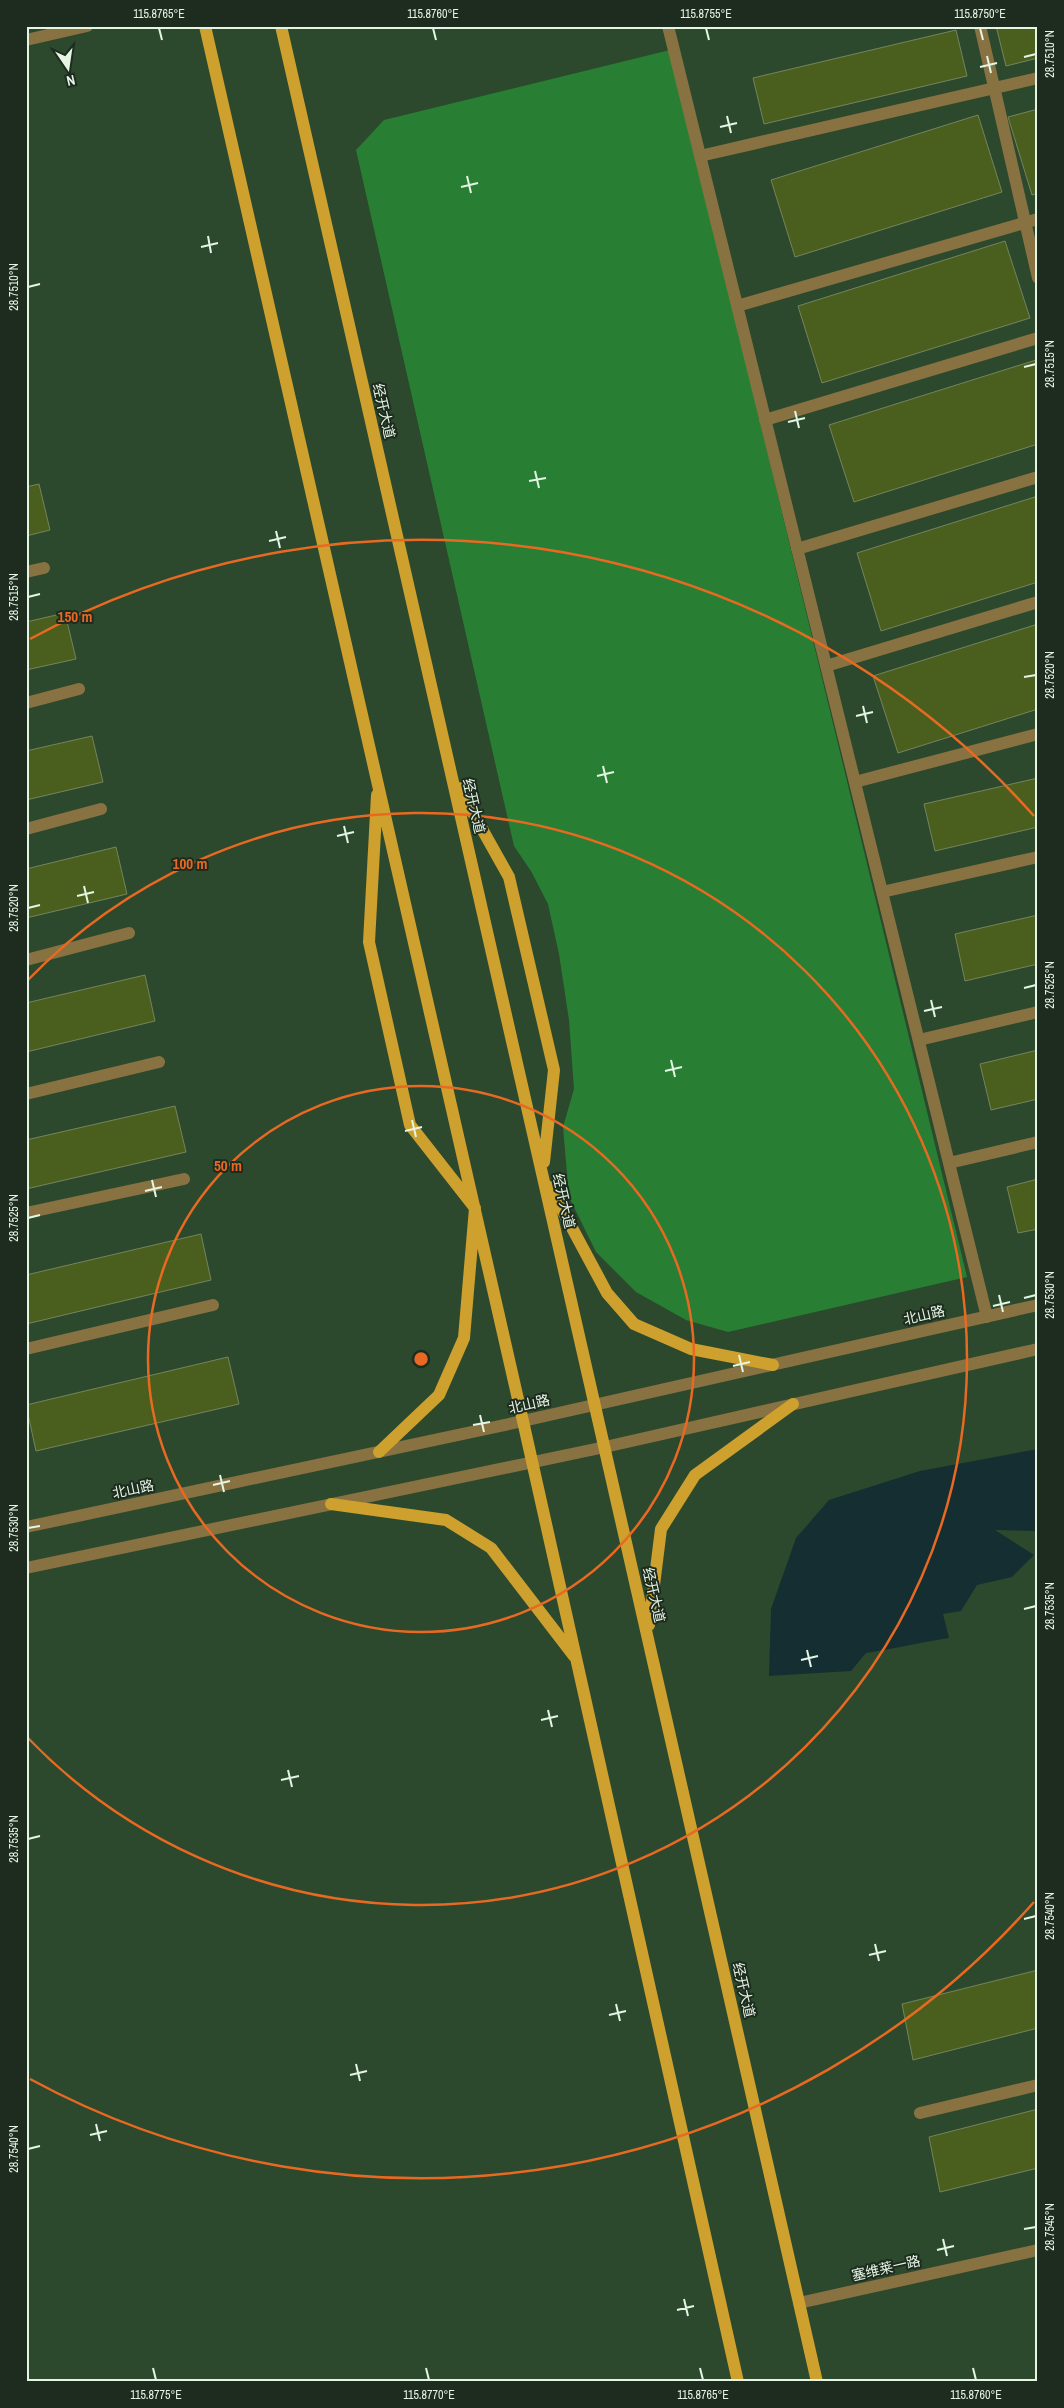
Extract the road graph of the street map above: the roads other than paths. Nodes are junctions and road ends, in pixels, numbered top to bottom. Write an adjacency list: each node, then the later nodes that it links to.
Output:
1 (87, 26): 6 (street)
2 (205, 26): 26 (main road)
3 (281, 26): 25 (main road, 经开大道)
4 (669, 26): 9 (street)
5 (980, 26): 8 (street)
6 (26, 40)
7 (1038, 78): 8 (street)
8 (994, 88): 9 (street); 11 (street)
9 (700, 156): 13 (street)
10 (1038, 218): 11 (street)
11 (1025, 222): 12 (street); 13 (street)
12 (1038, 278)
13 (737, 306): 15 (street)
14 (1038, 338): 15 (street)
15 (765, 420): 17 (street)
16 (1038, 477): 17 (street)
17 (797, 549): 21 (street)
18 (44, 568): 19 (street)
19 (26, 572)
20 (1038, 602): 21 (street)
21 (826, 666): 27 (street)
22 (78, 689): 23 (street)
23 (26, 703)
24 (1038, 734): 27 (street)
25 (452, 774): 40 (main road, 经开大道); 40 (main road)
26 (378, 781): 42 (main road); 42 (main road)
27 (855, 782): 31 (street)
28 (101, 809): 29 (street)
29 (26, 829)
30 (1038, 857): 31 (street)
31 (882, 892): 35 (street)
32 (129, 933): 33 (street)
33 (26, 960)
34 (1038, 1012): 35 (street)
35 (919, 1040): 39 (street)
36 (159, 1062): 37 (street)
37 (26, 1094)
38 (1038, 1142): 39 (street)
39 (949, 1163): 46 (street)
40 (542, 1173): 49 (main road); 51 (main road, 经开大道)
41 (184, 1180): 43 (street)
42 (475, 1208): 52 (main road); 54 (main road)
43 (26, 1213)
44 (212, 1305): 47 (street)
45 (1038, 1305): 46 (street, 北山路)
46 (987, 1317): 49 (street, 北山路)
47 (26, 1349)
48 (1038, 1349): 50 (street)
49 (773, 1365): 51 (street, 北山路)
50 (793, 1404): 53 (street); 59 (main road)
51 (596, 1405): 52 (street, 北山路); 53 (main road, 经开大道)
52 (523, 1421): 54 (street, 北山路); 55 (main road)
53 (605, 1447): 55 (street); 59 (main road, 经开大道)
54 (379, 1452): 57 (street, 北山路)
55 (532, 1462): 56 (street); 60 (main road)
56 (331, 1504): 58 (street); 60 (main road)
57 (26, 1527)
58 (26, 1568)
59 (648, 1635): 64 (main road, 经开大道)
60 (576, 1659): 65 (main road)
61 (1038, 2085): 62 (street)
62 (920, 2113)
63 (1038, 2250): 64 (street, 塞维莱一路)
64 (799, 2303): 66 (main road, 经开大道)
65 (738, 2382)
66 (817, 2382)

